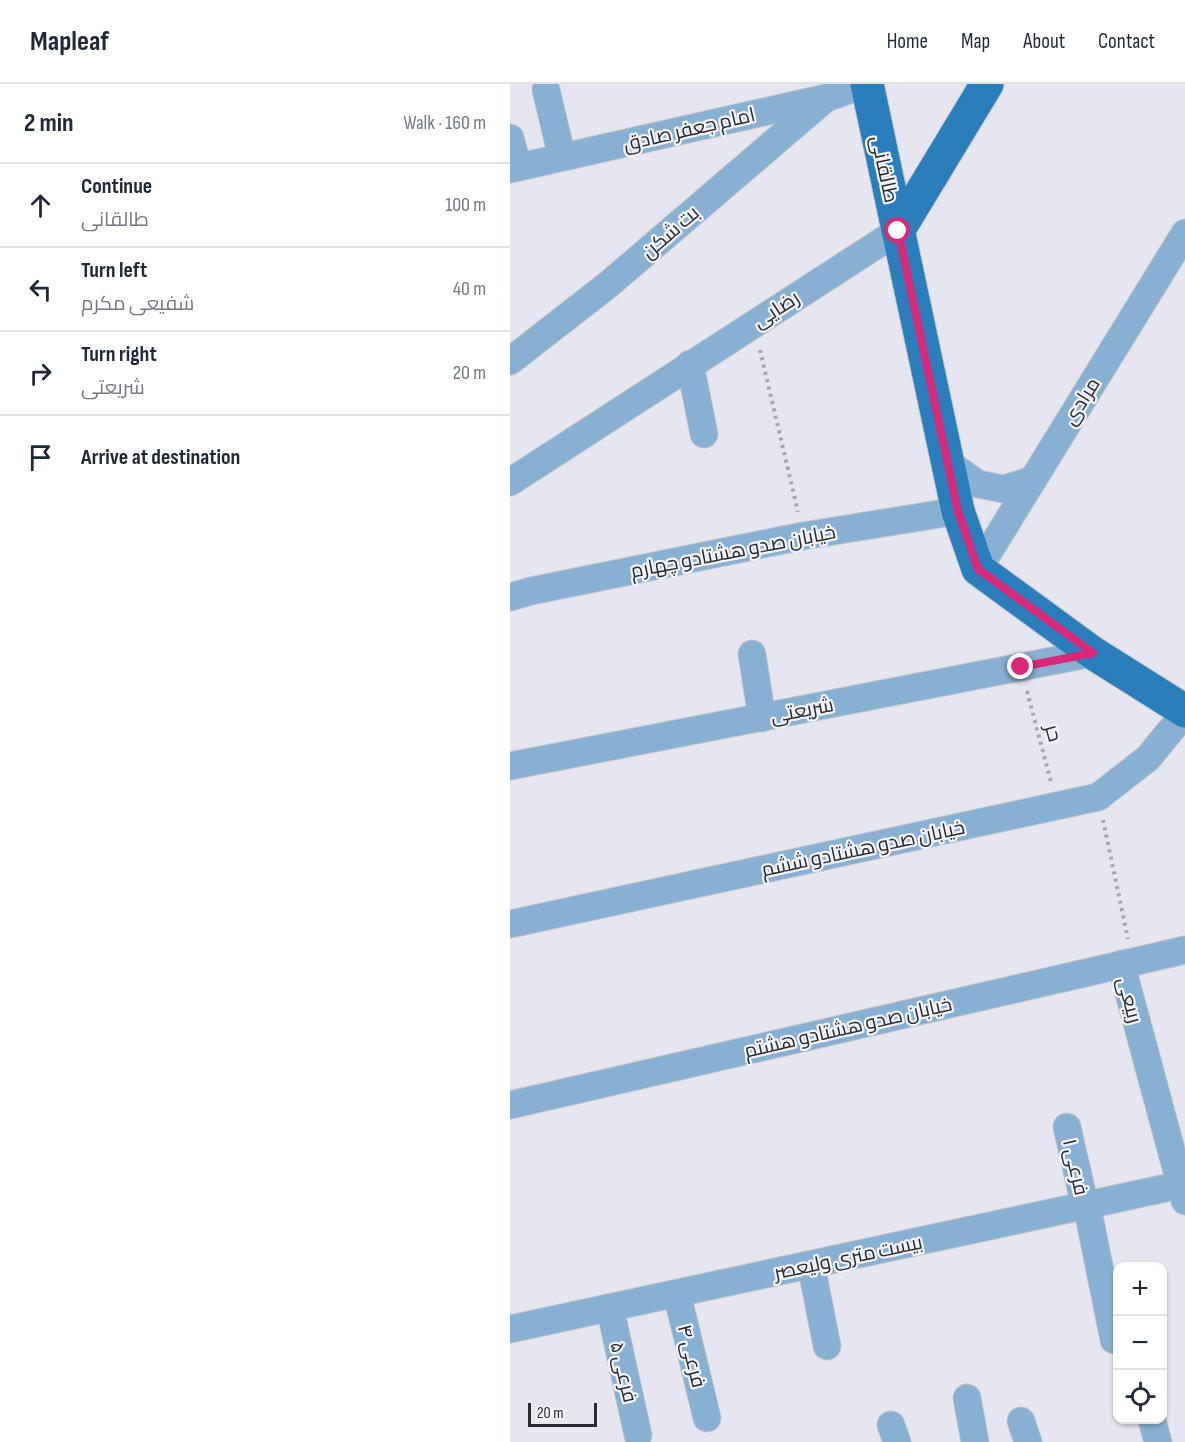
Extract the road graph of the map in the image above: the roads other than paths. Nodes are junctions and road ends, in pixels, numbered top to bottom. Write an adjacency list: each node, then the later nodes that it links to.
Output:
1 (867, 84): 4 (street, امام جعفر صادق); 8 (main road, طالقانی)
2 (987, 84): 8 (main road, رضایی)
3 (546, 90): 6 (street)
4 (826, 98): 6 (street, امام جعفر صادق); 10 (street, بت شکن)
5 (510, 138): 7 (street)
6 (562, 157): 7 (street, امام جعفر صادق)
7 (514, 168)
8 (898, 231): 11 (street, رضایی); 13 (main road, طالقانی)
9 (1185, 233): 14 (street, مرادی)
10 (510, 361)
11 (690, 364): 12 (street); 15 (street, رضایی)
12 (704, 434)
13 (948, 463): 14 (street); 16 (main road, طالقانی)
14 (1033, 480): 17 (street, مرادی)
15 (510, 482)
16 (958, 511): 17 (main road, طالقانی); 18 (street, خیابان صدو هشتادو چهارم)
17 (978, 569): 19 (main road)
18 (510, 597)
19 (1093, 653): 21 (main road); 22 (street, شریعتی)
20 (752, 654): 22 (street)
21 (1185, 712): 24 (street, خیابان صدو هشتادو ششم)
22 (762, 717): 23 (street, شریعتی)
23 (510, 766)
24 (510, 924)
25 (1185, 950): 26 (street, خیابان صدو هشتادو هشتم)
26 (1121, 964): 27 (street, خیابان صدو هشتادو هشتم); 29 (street, ربیعی)
27 (510, 1105)
28 (1067, 1127): 30 (street, فرعی ۱)
29 (1183, 1190): 30 (street, بیست متری ولیعصر)
30 (1086, 1206): 31 (street, بیست متری ولیعصر); 35 (street, فرعی ۱)
31 (811, 1265): 32 (street, بیست متری ولیعصر); 36 (street)
32 (677, 1293): 33 (street, بیست متری ولیعصر); 38 (street, فرعی ۴)
33 (610, 1308): 34 (street, بیست متری ولیعصر); 40 (street, فرعی ۵)
34 (510, 1329)
35 (1113, 1335)
36 (827, 1346)
37 (967, 1398): 41 (street)
38 (707, 1418)
39 (1153, 1424): 42 (street)
40 (638, 1435)
41 (975, 1442)
42 (1158, 1442)

